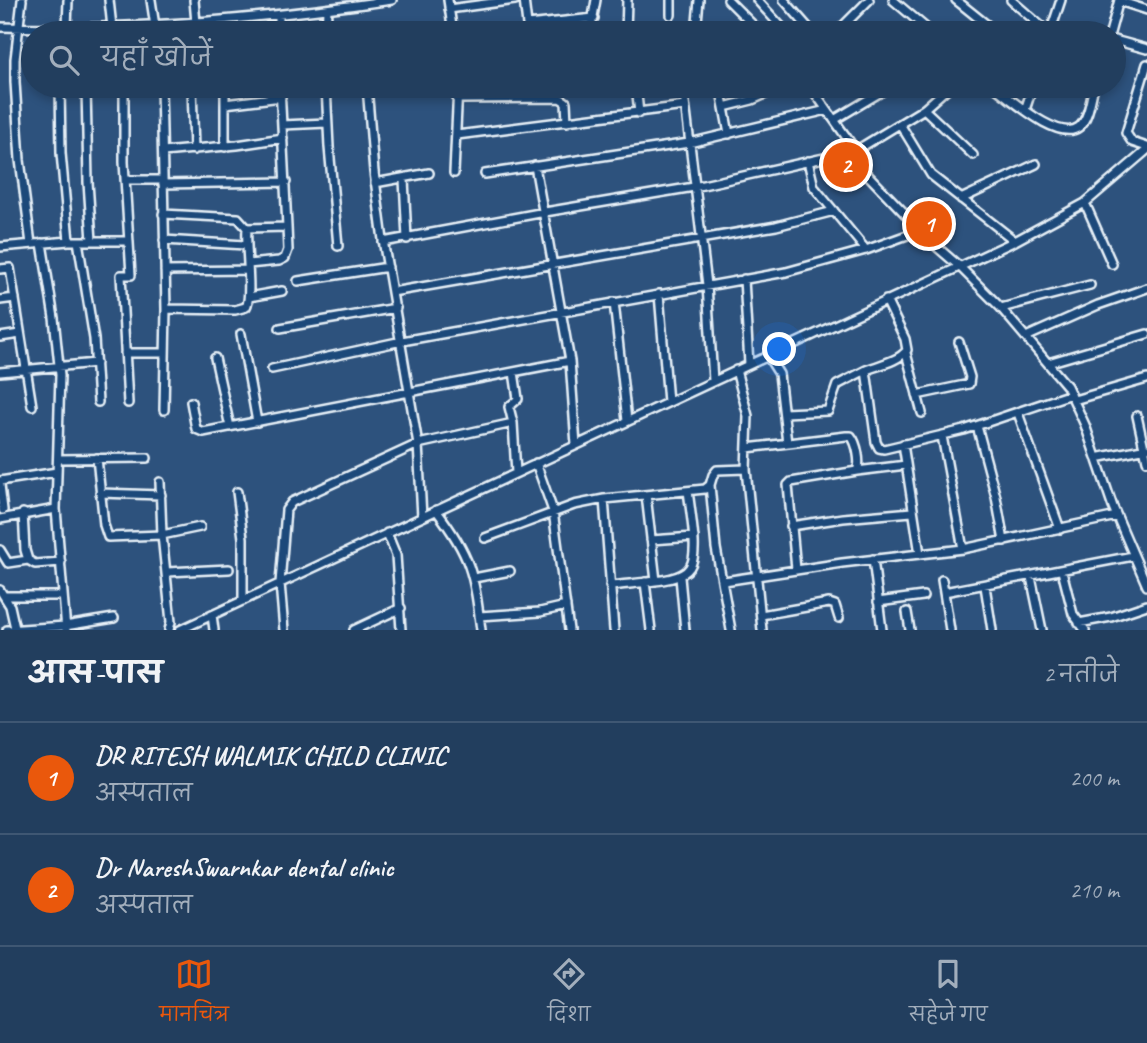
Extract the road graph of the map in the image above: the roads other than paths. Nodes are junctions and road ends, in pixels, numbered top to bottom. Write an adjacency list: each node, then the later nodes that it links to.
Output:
1 (22, 0): 55 (street)
2 (68, 0): 32 (street)
3 (109, 0): 33 (street)
4 (151, 0): 34 (street)
5 (194, 0): 35 (street)
6 (392, 0): 27 (street)
7 (448, 0): 25 (street)
8 (515, 0): 24 (street)
9 (524, 0): 40 (street)
10 (596, 0): 31 (street)
11 (627, 0): 43 (street)
12 (671, 0): 29 (street)
13 (698, 0): 44 (street)
14 (728, 0): 45 (street)
15 (757, 0): 46 (street)
16 (869, 0): 48 (street)
17 (893, 0): 49 (street)
18 (956, 0): 50 (street)
19 (1011, 0): 26 (street)
20 (1025, 0): 26 (street)
21 (1061, 0): 52 (street)
22 (787, 1): 47 (street)
23 (1119, 1): 28 (street); 53 (street)
24 (494, 2): 25 (street)
25 (449, 9): 39 (street)
26 (1022, 9): 51 (street)
27 (327, 10): 30 (street); 38 (street)
28 (1147, 10)
29 (671, 15)
30 (279, 16): 36 (street); 37 (street)
31 (594, 18): 41 (street); 42 (street)
32 (64, 21)
33 (111, 21)
34 (154, 21)
35 (196, 21)
36 (220, 21)
37 (279, 21)
38 (327, 21)
39 (451, 21)
40 (526, 21)
41 (576, 21)
42 (593, 21)
43 (626, 21)
44 (697, 21)
45 (749, 21)
46 (776, 21)
47 (803, 21)
48 (848, 21)
49 (918, 21)
50 (982, 21)
51 (1036, 21)
52 (1054, 21)
53 (1113, 21)
54 (0, 27): 55 (street)
55 (20, 28): 133 (street)
56 (1126, 43): 57 (street)
57 (1147, 49)
58 (1147, 64): 98 (street)
59 (60, 98): 127 (street)
60 (86, 98): 129 (street)
61 (124, 98): 110 (street)
62 (161, 98): 101 (street)
63 (192, 98): 99 (street)
64 (225, 98): 80 (street)
65 (273, 98): 80 (street)
66 (281, 98): 91 (street)
67 (326, 98): 89 (street)
68 (368, 98): 113 (street)
69 (637, 98): 86 (street)
70 (684, 98): 81 (street)
71 (722, 98): 82 (street)
72 (757, 98): 82 (street)
73 (818, 98): 84 (street)
74 (871, 98): 87 (street)
75 (936, 98): 83 (street)
76 (1010, 98): 85 (street)
77 (1030, 98): 85 (street)
78 (1091, 98): 85 (street)
79 (458, 99): 88 (street); 93 (street)
80 (225, 104): 97 (street)
81 (685, 106): 86 (street); 96 (street)
82 (724, 107): 92 (street)
83 (924, 109): 90 (street); 102 (street)
84 (827, 110): 87 (street); 92 (street)
85 (1026, 110)
86 (639, 113): 88 (street)
87 (835, 120): 100 (street)
88 (568, 121): 93 (street)
89 (327, 123): 91 (street); 135 (street)
90 (900, 124): 100 (street); 115 (street)
91 (282, 125): 95 (street)
92 (729, 134): 96 (street)
93 (457, 135): 107 (street)
94 (1147, 137): 98 (street)
95 (283, 138): 97 (street); 112 (street)
96 (688, 143): 105 (street); 114 (street)
97 (225, 147): 99 (street)
98 (1145, 147): 116 (street)
99 (194, 150): 101 (street)
100 (855, 151): 103 (street); 122 (street)
101 (163, 152): 111 (street)
102 (973, 155)
103 (808, 161): 114 (street); 117 (street)
104 (1036, 164): 115 (street)
105 (535, 166): 108 (street); 118 (street)
106 (429, 173): 109 (street)
107 (454, 173)
108 (485, 174)
109 (404, 179): 113 (street); 123 (street)
110 (125, 180): 111 (street); 130 (street)
111 (163, 182): 112 (street); 119 (street)
112 (286, 182): 120 (street)
113 (375, 183): 124 (street)
114 (694, 187): 118 (street); 125 (street)
115 (961, 199): 131 (street)
116 (1085, 203): 131 (street); 139 (street)
117 (834, 211): 125 (street); 137 (street)
118 (545, 212): 123 (street); 138 (street)
119 (163, 215): 121 (street); 126 (street)
120 (287, 227): 121 (street); 141 (street)
121 (247, 228): 134 (street)
122 (920, 230): 137 (street); 140 (street)
123 (407, 237): 124 (street)
124 (383, 239): 142 (street)
125 (701, 239): 138 (street); 147 (street)
126 (163, 240): 134 (street); 144 (street)
127 (69, 241): 128 (street); 132 (street)
128 (78, 241): 129 (street); 176 (street)
129 (92, 241): 130 (street)
130 (129, 241): 170 (street)
131 (1015, 242): 140 (street)
132 (42, 243): 133 (street); 179 (street)
133 (31, 244): 136 (street)
134 (246, 245): 141 (street)
135 (338, 246)
136 (0, 247)
137 (866, 250): 145 (street)
138 (554, 264): 151 (street); 161 (street)
139 (1112, 264)
140 (959, 265): 156 (street); 159 (street)
141 (248, 267): 144 (street); 153 (street)
142 (388, 267): 146 (street); 151 (street)
143 (0, 269): 154 (street)
144 (165, 271): 160 (street)
145 (744, 279): 147 (street); 178 (street)
146 (299, 281)
147 (707, 285): 152 (street); 187 (street)
148 (1090, 285): 159 (street)
149 (1147, 288): 167 (street)
150 (282, 291): 153 (street)
151 (392, 292): 158 (street)
152 (659, 294): 157 (street); 194 (street)
153 (250, 297): 160 (street)
154 (15, 298): 155 (street); 163 (street)
155 (0, 300)
156 (886, 300): 172 (street); 173 (street)
157 (614, 302): 161 (street); 201 (street)
158 (396, 308): 162 (street); 168 (street)
159 (1001, 308): 167 (street)
160 (166, 309): 171 (street)
161 (561, 311): 168 (street); 175 (street)
162 (280, 328)
163 (20, 334): 166 (street); 180 (street)
164 (241, 334): 202 (street)
165 (1147, 334): 177 (street)
166 (0, 337)
167 (1026, 337): 177 (street)
168 (402, 341): 181 (street); 188 (street)
169 (959, 342): 189 (street)
170 (125, 353): 171 (street); 192 (street)
171 (165, 353): 196 (street)
172 (906, 353): 183 (street); 189 (street)
173 (767, 355): 178 (street); 197 (street)
174 (215, 358): 205 (street)
175 (570, 361): 185 (street); 210 (street)
176 (96, 363): 179 (street); 191 (street)
177 (1048, 363): 190 (street)
178 (749, 364): 182 (street)
179 (59, 365): 180 (street); 217 (street)
180 (26, 369): 184 (street); 195 (street)
181 (272, 369)
182 (736, 370): 187 (street); 212 (street)
183 (866, 370): 197 (street); 211 (street)
184 (0, 372)
185 (514, 372): 188 (street); 203 (street)
186 (1147, 379): 190 (street)
187 (713, 381): 194 (street)
188 (410, 393): 202 (street); 209 (street)
189 (917, 395): 198 (street)
190 (1073, 397): 199 (street); 216 (street)
191 (98, 402)
192 (128, 402)
193 (191, 402): 205 (street)
194 (668, 402): 201 (street)
195 (32, 407)
196 (164, 410)
197 (784, 413): 208 (street)
198 (922, 413)
199 (1018, 413): 204 (street); 245 (street)
200 (1137, 416): 206 (street)
201 (627, 421): 210 (street)
202 (257, 422): 205 (street)
203 (513, 423): 209 (street); 224 (street)
204 (976, 426): 207 (street); 251 (street)
205 (230, 427)
206 (1144, 431): 213 (street)
207 (942, 436): 211 (street); 252 (street)
208 (787, 443): 212 (street); 222 (street)
209 (418, 444): 241 (street); 272 (street)
210 (576, 444): 219 (street)
211 (902, 444): 220 (street)
212 (747, 448): 221 (street)
213 (1145, 448): 216 (street); 218 (street)
214 (97, 458): 215 (street); 217 (street); 230 (street)
215 (147, 458)
216 (1096, 458): 240 (street)
217 (58, 459): 223 (street)
218 (1147, 461)
219 (536, 463): 224 (street); 237 (street)
220 (906, 465): 222 (street); 238 (street)
221 (746, 469): 227 (street); 264 (street)
222 (856, 471): 243 (street)
223 (57, 472): 226 (street); 234 (street)
224 (516, 473): 236 (street)
225 (160, 482): 231 (street)
226 (0, 483): 235 (street)
227 (710, 485): 228 (street); 268 (street)
228 (688, 491): 232 (street); 248 (street)
229 (237, 492): 280 (street)
230 (100, 493): 231 (street); 247 (street)
231 (161, 495): 247 (street)
232 (646, 495): 233 (street); 250 (street)
233 (604, 499): 237 (street); 273 (street)
234 (56, 509): 239 (street); 258 (street)
235 (1, 510): 239 (street)
236 (436, 510): 241 (street); 267 (street)
237 (553, 511): 249 (street); 283 (street)
238 (912, 512): 243 (street); 254 (street)
239 (21, 514): 242 (street); 257 (street)
240 (1117, 516): 245 (street); 255 (street)
241 (422, 517): 246 (street)
242 (0, 519)
243 (791, 526): 260 (street)
244 (200, 527): 247 (street)
245 (1060, 529): 251 (street)
246 (387, 533): 272 (street); 284 (street)
247 (162, 535): 263 (street)
248 (694, 537): 250 (street); 265 (street)
249 (485, 538)
250 (651, 540): 270 (street)
251 (1004, 541): 252 (street)
252 (963, 549): 254 (street)
253 (0, 550): 257 (street)
254 (920, 554): 256 (street)
255 (1133, 556): 262 (street); 275 (street)
256 (873, 559): 260 (street); 281 (street)
257 (28, 561): 258 (street)
258 (61, 562): 278 (street)
259 (229, 569): 263 (street)
260 (796, 569): 264 (street)
261 (510, 571): 267 (street)
262 (1062, 571): 266 (street); 291 (street)
263 (167, 572): 295 (street)
264 (756, 575): 268 (street); 287 (street)
265 (680, 577): 270 (street); 304 (street)
266 (1031, 577): 274 (street); 311 (street)
267 (474, 578): 288 (street)
268 (724, 580): 305 (street)
269 (942, 580): 277 (street)
270 (656, 581): 271 (street)
271 (645, 582): 273 (street); 303 (street)
272 (280, 583): 280 (street); 298 (street)
273 (610, 586): 302 (street)
274 (985, 586): 277 (street); 310 (street)
275 (1147, 586)
276 (2, 593): 278 (street); 293 (street)
277 (944, 593): 309 (street)
278 (63, 596): 292 (street)
279 (923, 596): 281 (street)
280 (243, 601): 286 (street)
281 (878, 602): 307 (street)
282 (1147, 605): 291 (street)
283 (566, 606): 288 (street); 301 (street)
284 (401, 608): 294 (street); 299 (street)
285 (907, 612): 308 (street)
286 (212, 615): 296 (street); 297 (street)
287 (761, 615): 290 (street); 306 (street)
288 (479, 616): 300 (street)
289 (114, 618): 292 (street)
290 (839, 618)
291 (1079, 623): 312 (street)
292 (66, 628): 293 (street)
293 (11, 629)
294 (357, 629)
295 (169, 630)
296 (180, 630)
297 (214, 630)
298 (284, 630)
299 (401, 630)
300 (481, 630)
301 (569, 630)
302 (614, 630)
303 (651, 630)
304 (685, 630)
305 (731, 630)
306 (762, 630)
307 (882, 630)
308 (910, 630)
309 (950, 630)
310 (992, 630)
311 (1042, 630)
312 (1085, 630)

